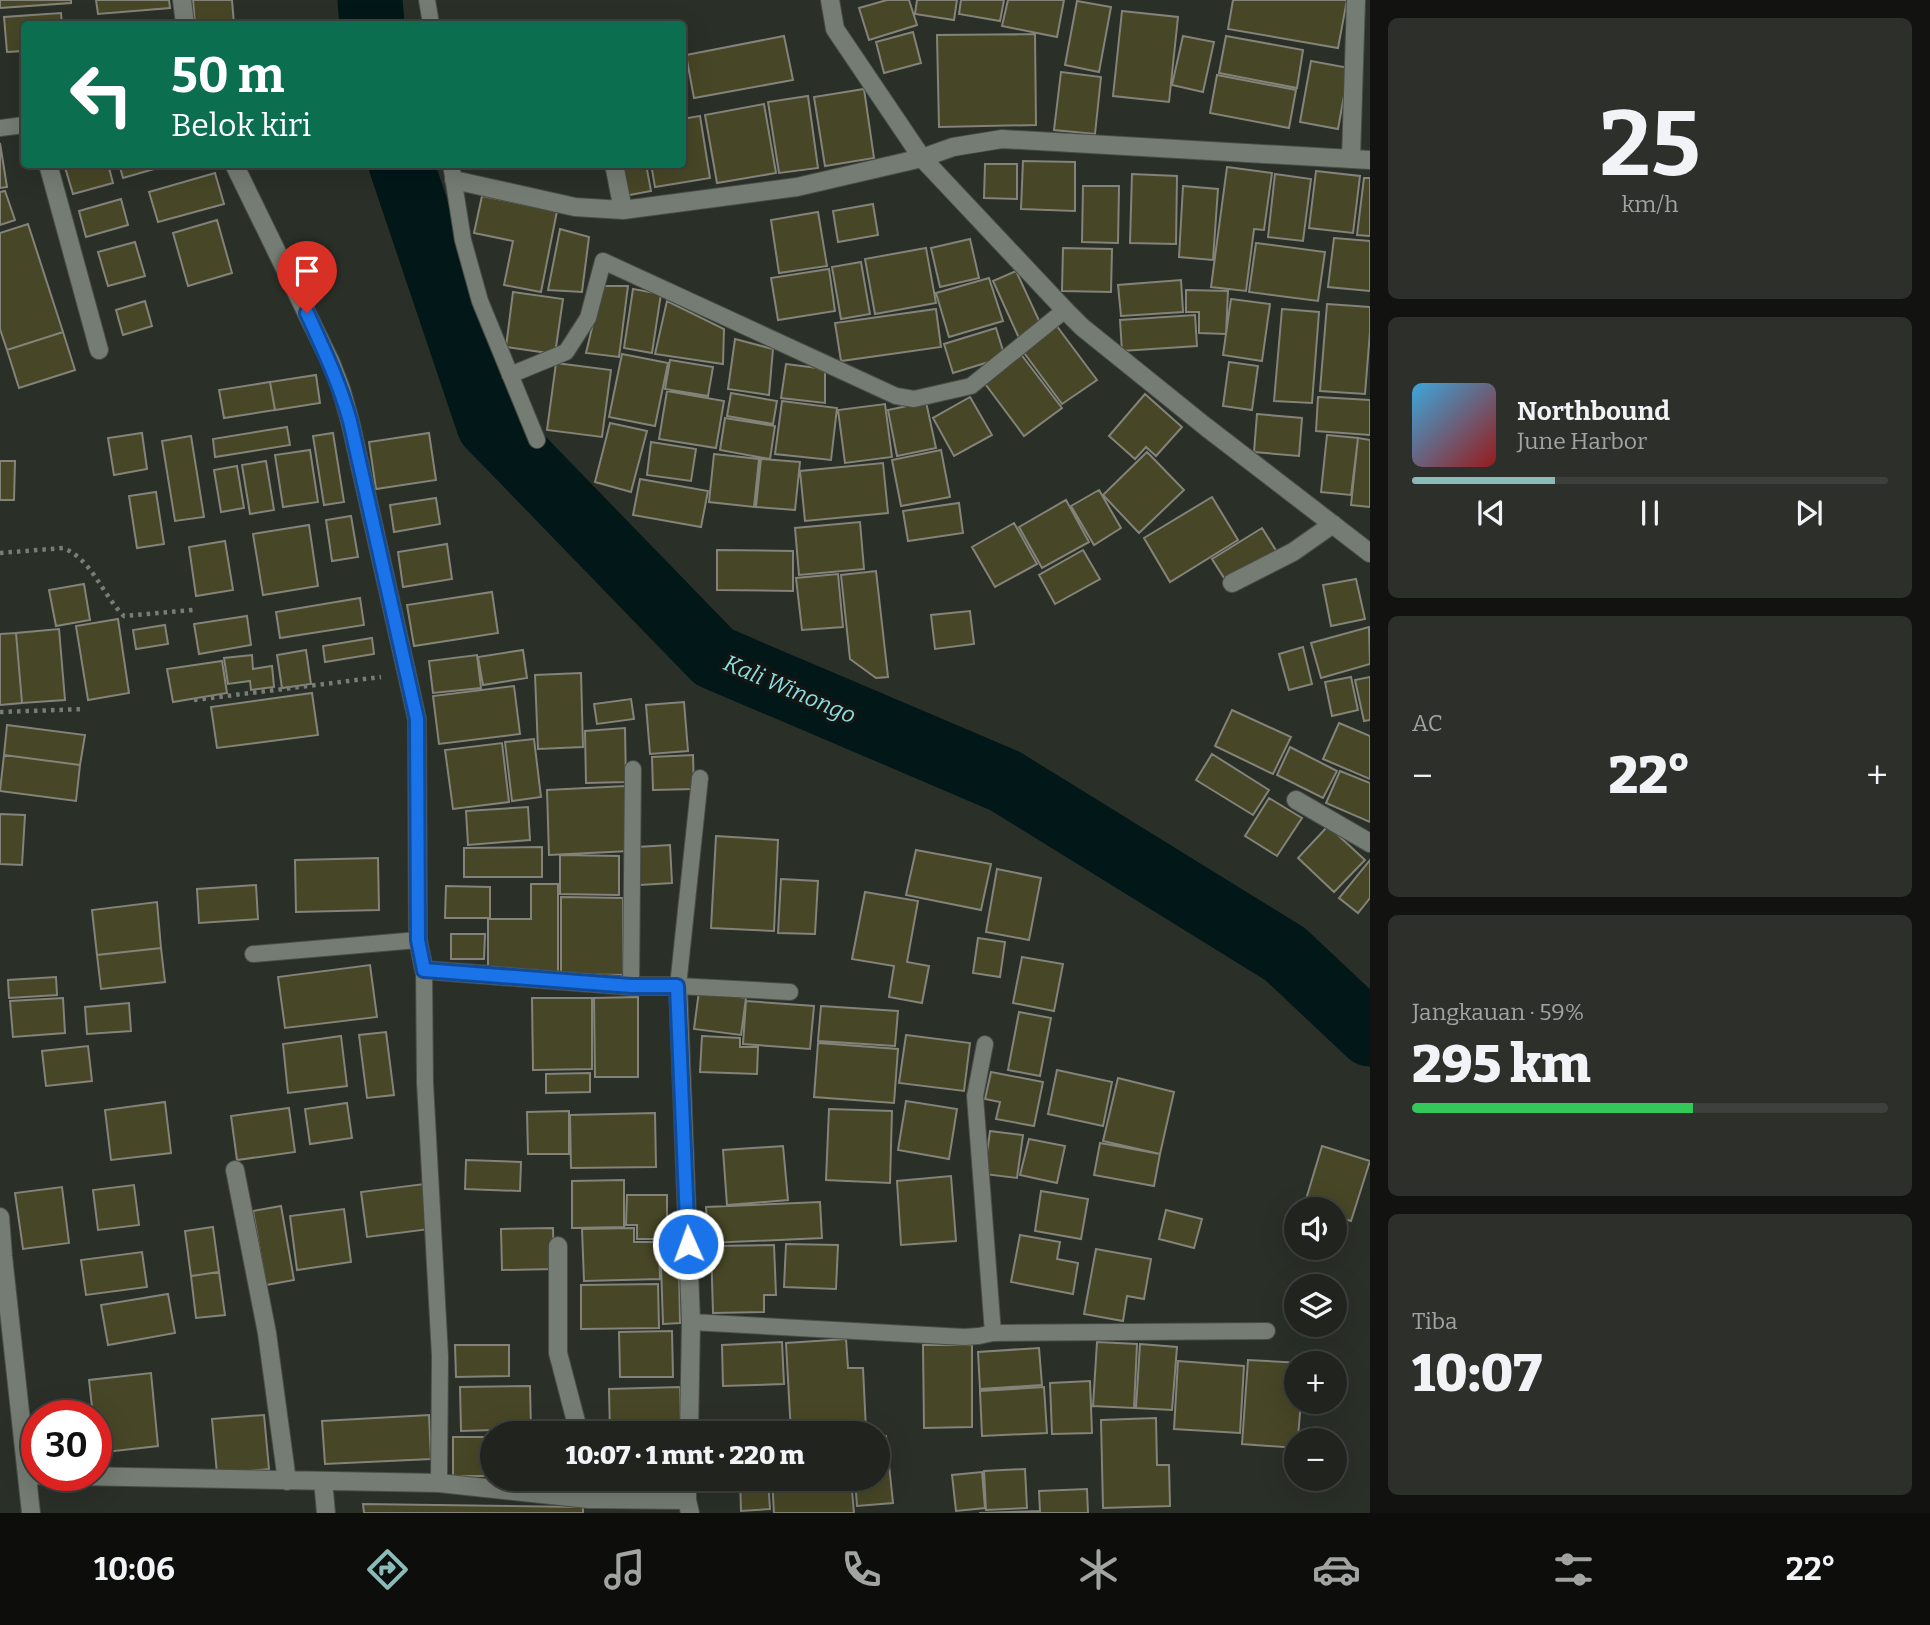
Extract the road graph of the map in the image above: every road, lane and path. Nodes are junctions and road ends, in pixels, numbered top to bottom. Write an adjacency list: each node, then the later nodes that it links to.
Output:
1 (182, 0): 5 (street)
2 (427, 0): 6 (lane)
3 (830, 0): 9 (street)
4 (1356, 0): 10 (street)
5 (185, 21)
6 (430, 21)
7 (21, 125): 8 (lane)
8 (0, 128)
9 (927, 157): 10 (street); 16 (street); 17 (street)
10 (1351, 158): 11 (street)
11 (1370, 160)
12 (49, 168): 18 (street)
13 (236, 168): 26 (street)
14 (615, 168): 16 (street)
15 (453, 172): 16 (street); 19 (lane)
16 (623, 210)
17 (1065, 310): 19 (lane); 21 (street)
18 (99, 350)
19 (510, 375): 20 (lane)
20 (537, 440)
21 (1333, 524): 23 (street); 24 (street)
22 (0, 553): 25 (path)
23 (1370, 553)
24 (1232, 583)
25 (192, 610)
26 (407, 673): 27 (path); 34 (street)
27 (194, 700)
28 (85, 709): 29 (path)
29 (0, 712)
30 (633, 769): 37 (lane)
31 (700, 778): 38 (lane)
32 (1296, 800): 33 (street)
33 (1370, 843)
34 (418, 940): 35 (lane); 36 (street)
35 (253, 954)
36 (424, 970): 37 (street); 54 (lane)
37 (631, 986): 38 (street)
38 (677, 986): 39 (lane); 45 (street)
39 (790, 992)
40 (985, 1044): 47 (lane)
41 (235, 1170): 52 (street)
42 (0, 1217): 44 (street)
43 (558, 1246): 48 (street)
44 (1, 1256): 50 (street)
45 (691, 1322): 47 (lane); 49 (street)
46 (1267, 1331): 47 (lane)
47 (993, 1333)
48 (576, 1421)
49 (689, 1421)
50 (21, 1424)
51 (112, 1477): 52 (street)
52 (288, 1481): 53 (street)
53 (323, 1481): 54 (street); 60 (street)
54 (439, 1483): 57 (street)
55 (28, 1491): 59 (street)
56 (586, 1491): 57 (street)
57 (587, 1499): 58 (street)
58 (689, 1506)
59 (30, 1513)
60 (326, 1513)

